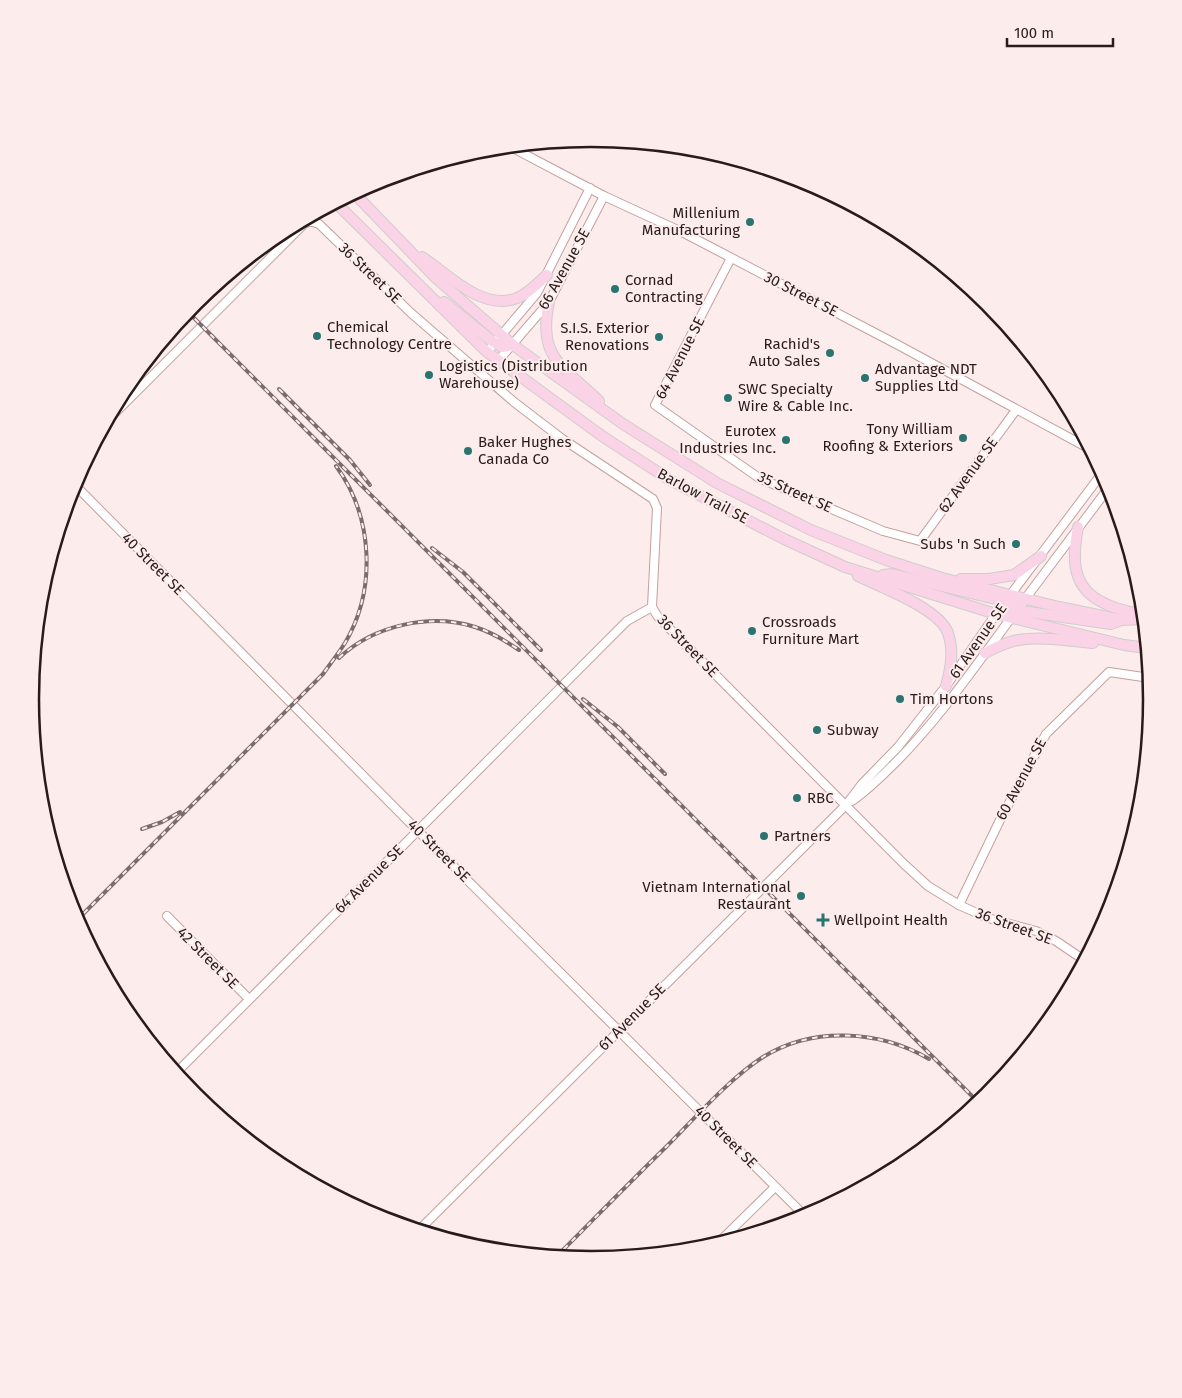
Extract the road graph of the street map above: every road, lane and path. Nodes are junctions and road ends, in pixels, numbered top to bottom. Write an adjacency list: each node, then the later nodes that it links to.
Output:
1 (519, 151): 2 (street, 30 Street SE)
2 (590, 188): 3 (street, 30 Street SE); 10 (street, 66 Avenue SE)
3 (604, 196): 9 (street, 30 Street SE); 12 (street, 66 Avenue SE)
4 (359, 198): 8 (main road, Barlow Trail SE)
5 (341, 207): 11 (main road, Barlow Trail SE)
6 (313, 222): 33 (street, 36 Street SE)
7 (293, 235): 17 (street, 36 Street SE)
8 (407, 248): 10 (main road); 13 (main road, Barlow Trail SE)
9 (731, 258): 18 (street, 64 Avenue SE); 19 (street, 30 Street SE)
10 (547, 275): 13 (street, 66 Avenue SE)
11 (416, 282): 13 (main road); 15 (main road, Barlow Trail SE)
12 (550, 302): 14 (street, 66 Avenue SE); 20 (main road)
13 (498, 339): 14 (main road, Barlow Trail SE); 15 (street, 66 Avenue SE)
14 (513, 345): 16 (street, 66 Avenue SE); 20 (main road, Barlow Trail SE)
15 (487, 352): 16 (main road, Barlow Trail SE)
16 (498, 361): 28 (main road, Barlow Trail SE)
17 (126, 402)
18 (655, 405): 26 (street, 35 Street SE)
19 (1016, 410): 21 (street, 30 Street SE); 26 (street, 62 Avenue SE)
20 (622, 424): 30 (main road, Barlow Trail SE)
21 (1079, 443)
22 (1097, 479): 27 (street, 61 Avenue SE)
23 (80, 490): 45 (street, 40 Street SE)
24 (1103, 494): 25 (street, 61 Avenue SE)
25 (1078, 527): 32 (street, 61 Avenue SE); 34 (main road)
26 (920, 541)
27 (1041, 556): 30 (main road); 31 (street, 61 Avenue SE)
28 (845, 567): 29 (main road, Barlow Trail SE); 43 (main road)
29 (874, 576): 31 (main road); 35 (main road, Barlow Trail SE)
30 (942, 578): 31 (main road, Barlow Trail SE)
31 (1008, 598): 32 (main road, Barlow Trail SE); 35 (street, 61 Avenue SE)
32 (1025, 600): 36 (street, 61 Avenue SE); 37 (main road, Barlow Trail SE)
33 (652, 607): 44 (street, 36 Street SE); 45 (street, 64 Avenue SE)
34 (1137, 613)
35 (996, 614): 36 (main road, Barlow Trail SE); 43 (street, 61 Avenue SE)
36 (1014, 614): 37 (main road); 39 (main road, Barlow Trail SE); 41 (street, 61 Avenue SE)
37 (1122, 620): 38 (main road, Barlow Trail SE)
38 (1138, 620)
39 (1124, 645): 40 (main road, Barlow Trail SE); 41 (main road)
40 (1141, 647)
41 (985, 654): 44 (street, 61 Avenue SE)
42 (1142, 677): 46 (street, 60 Avenue SE)
43 (946, 686): 44 (street, 61 Avenue SE)
44 (846, 805): 46 (street, 36 Street SE); 50 (street, 61 Avenue SE)
45 (417, 830): 49 (street, 64 Avenue SE); 50 (street, 40 Street SE)
46 (959, 905): 48 (street, 36 Street SE)
47 (167, 916): 49 (street, 42 Street SE)
48 (1079, 956)
49 (249, 999): 51 (street, 64 Avenue SE)
50 (619, 1030): 52 (street, 40 Street SE); 54 (street, 61 Avenue SE)
51 (181, 1068)
52 (775, 1187): 53 (street, 40 Street SE); 55 (street)
53 (799, 1210)
54 (424, 1225)
55 (728, 1234)

